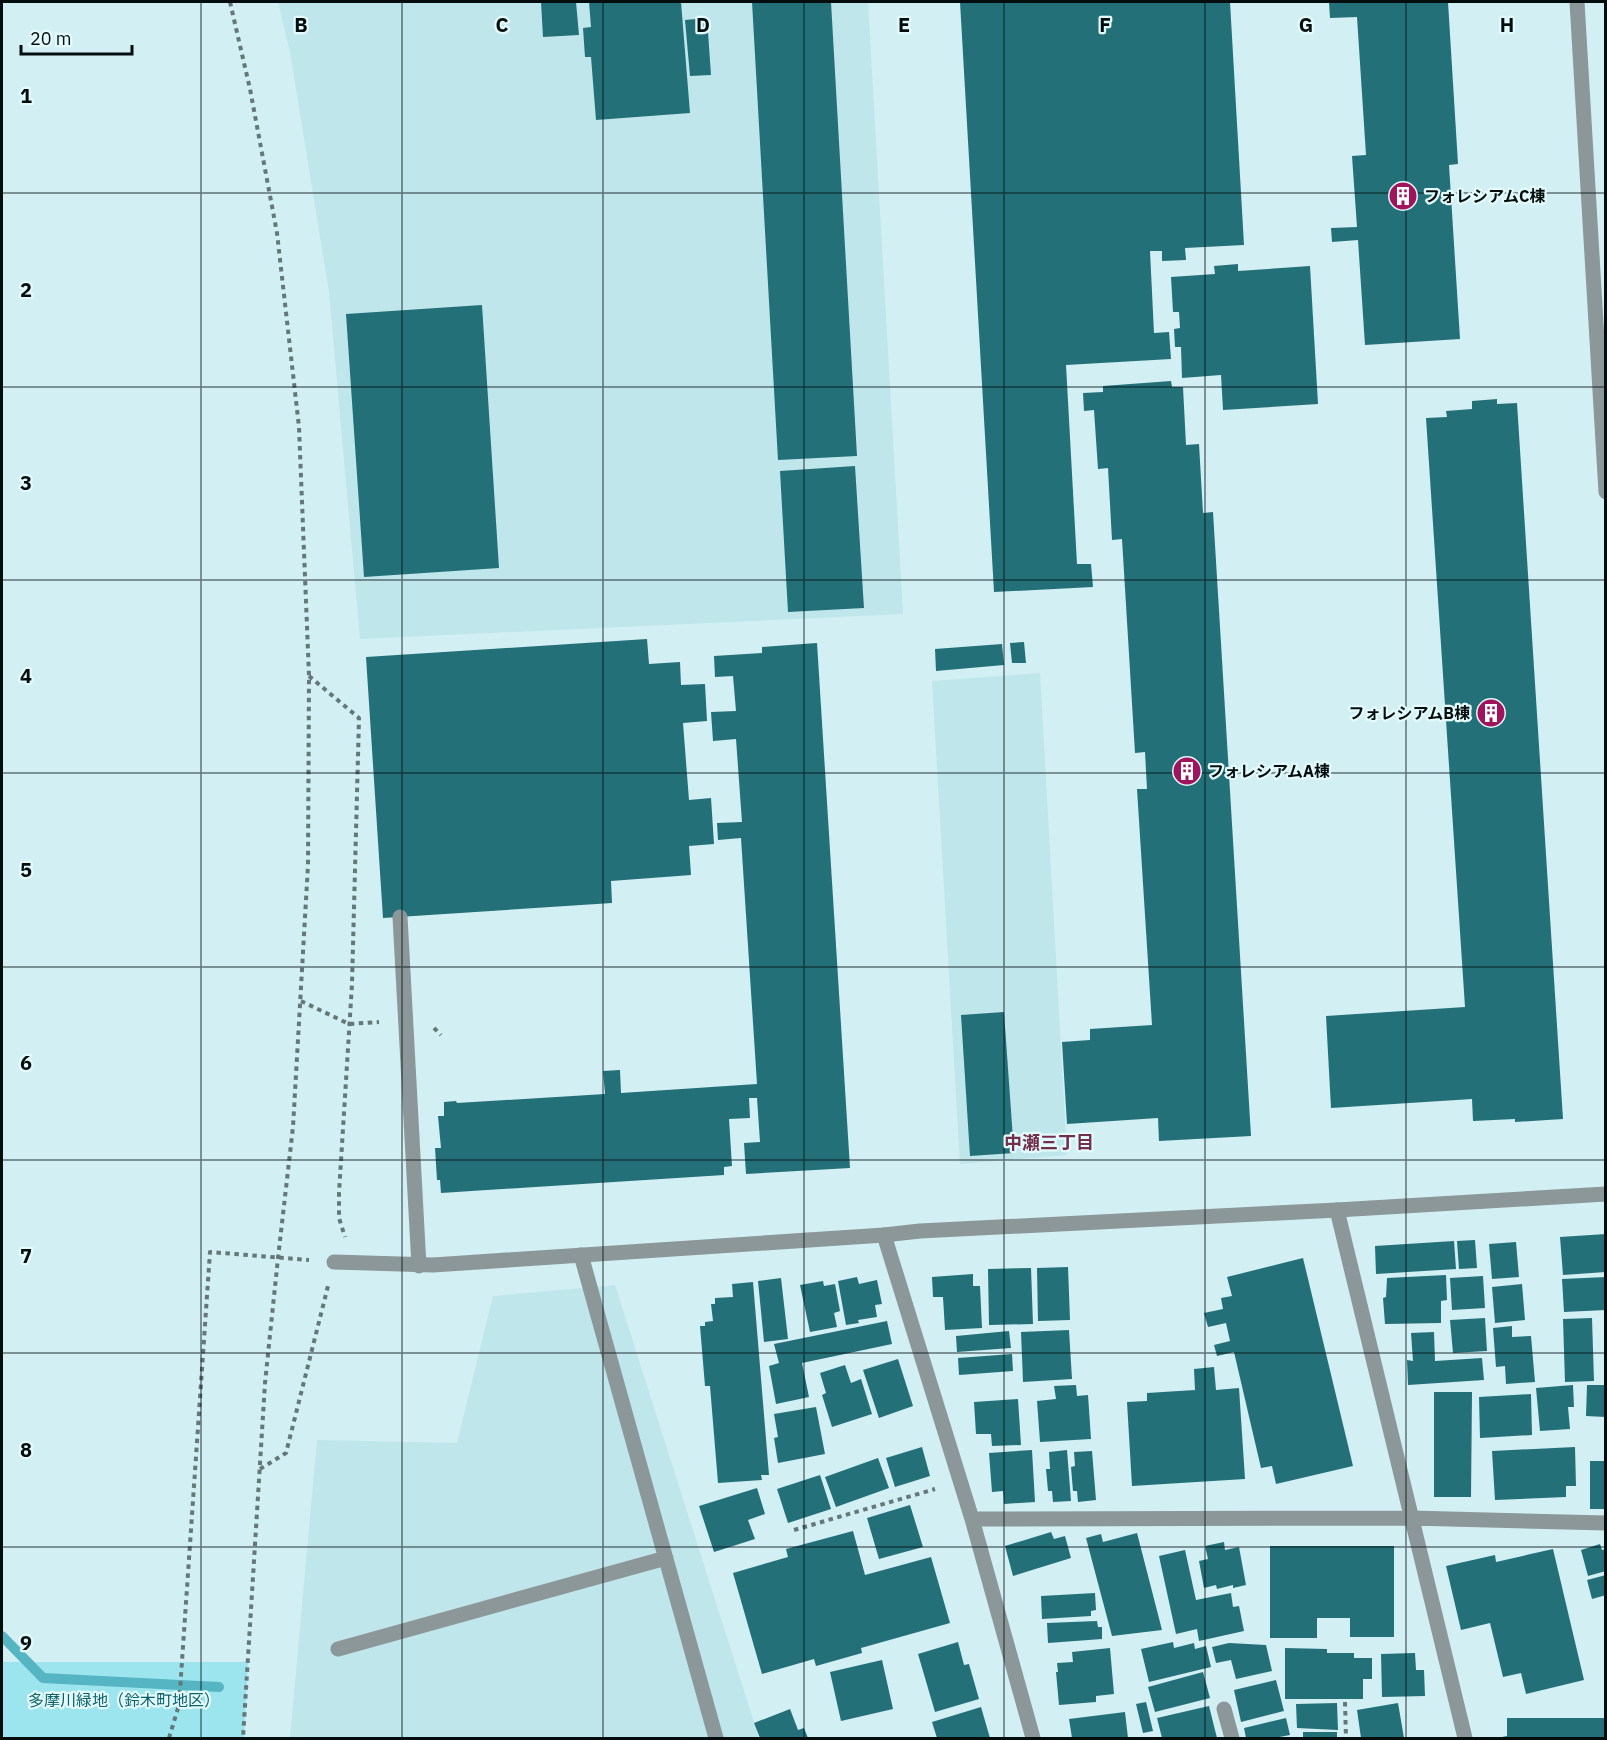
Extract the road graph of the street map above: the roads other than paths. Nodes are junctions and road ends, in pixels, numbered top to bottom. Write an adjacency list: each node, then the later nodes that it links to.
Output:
1 (1577, 2): 2 (street)
2 (1605, 492)
3 (400, 917): 9 (street)
4 (1605, 1194): 5 (street)
5 (1337, 1210): 6 (street); 10 (street)
6 (884, 1235): 7 (street); 11 (street)
7 (582, 1255): 9 (street); 13 (street)
8 (334, 1262): 9 (street)
9 (419, 1266)
10 (1411, 1518): 11 (street); 12 (street); 19 (street)
11 (972, 1519): 17 (street)
12 (1605, 1523)
13 (666, 1558): 14 (street); 16 (street)
14 (338, 1649)
15 (1224, 1708): 18 (street)
16 (716, 1738)
17 (1033, 1738)
18 (1232, 1738)
19 (1465, 1738)

